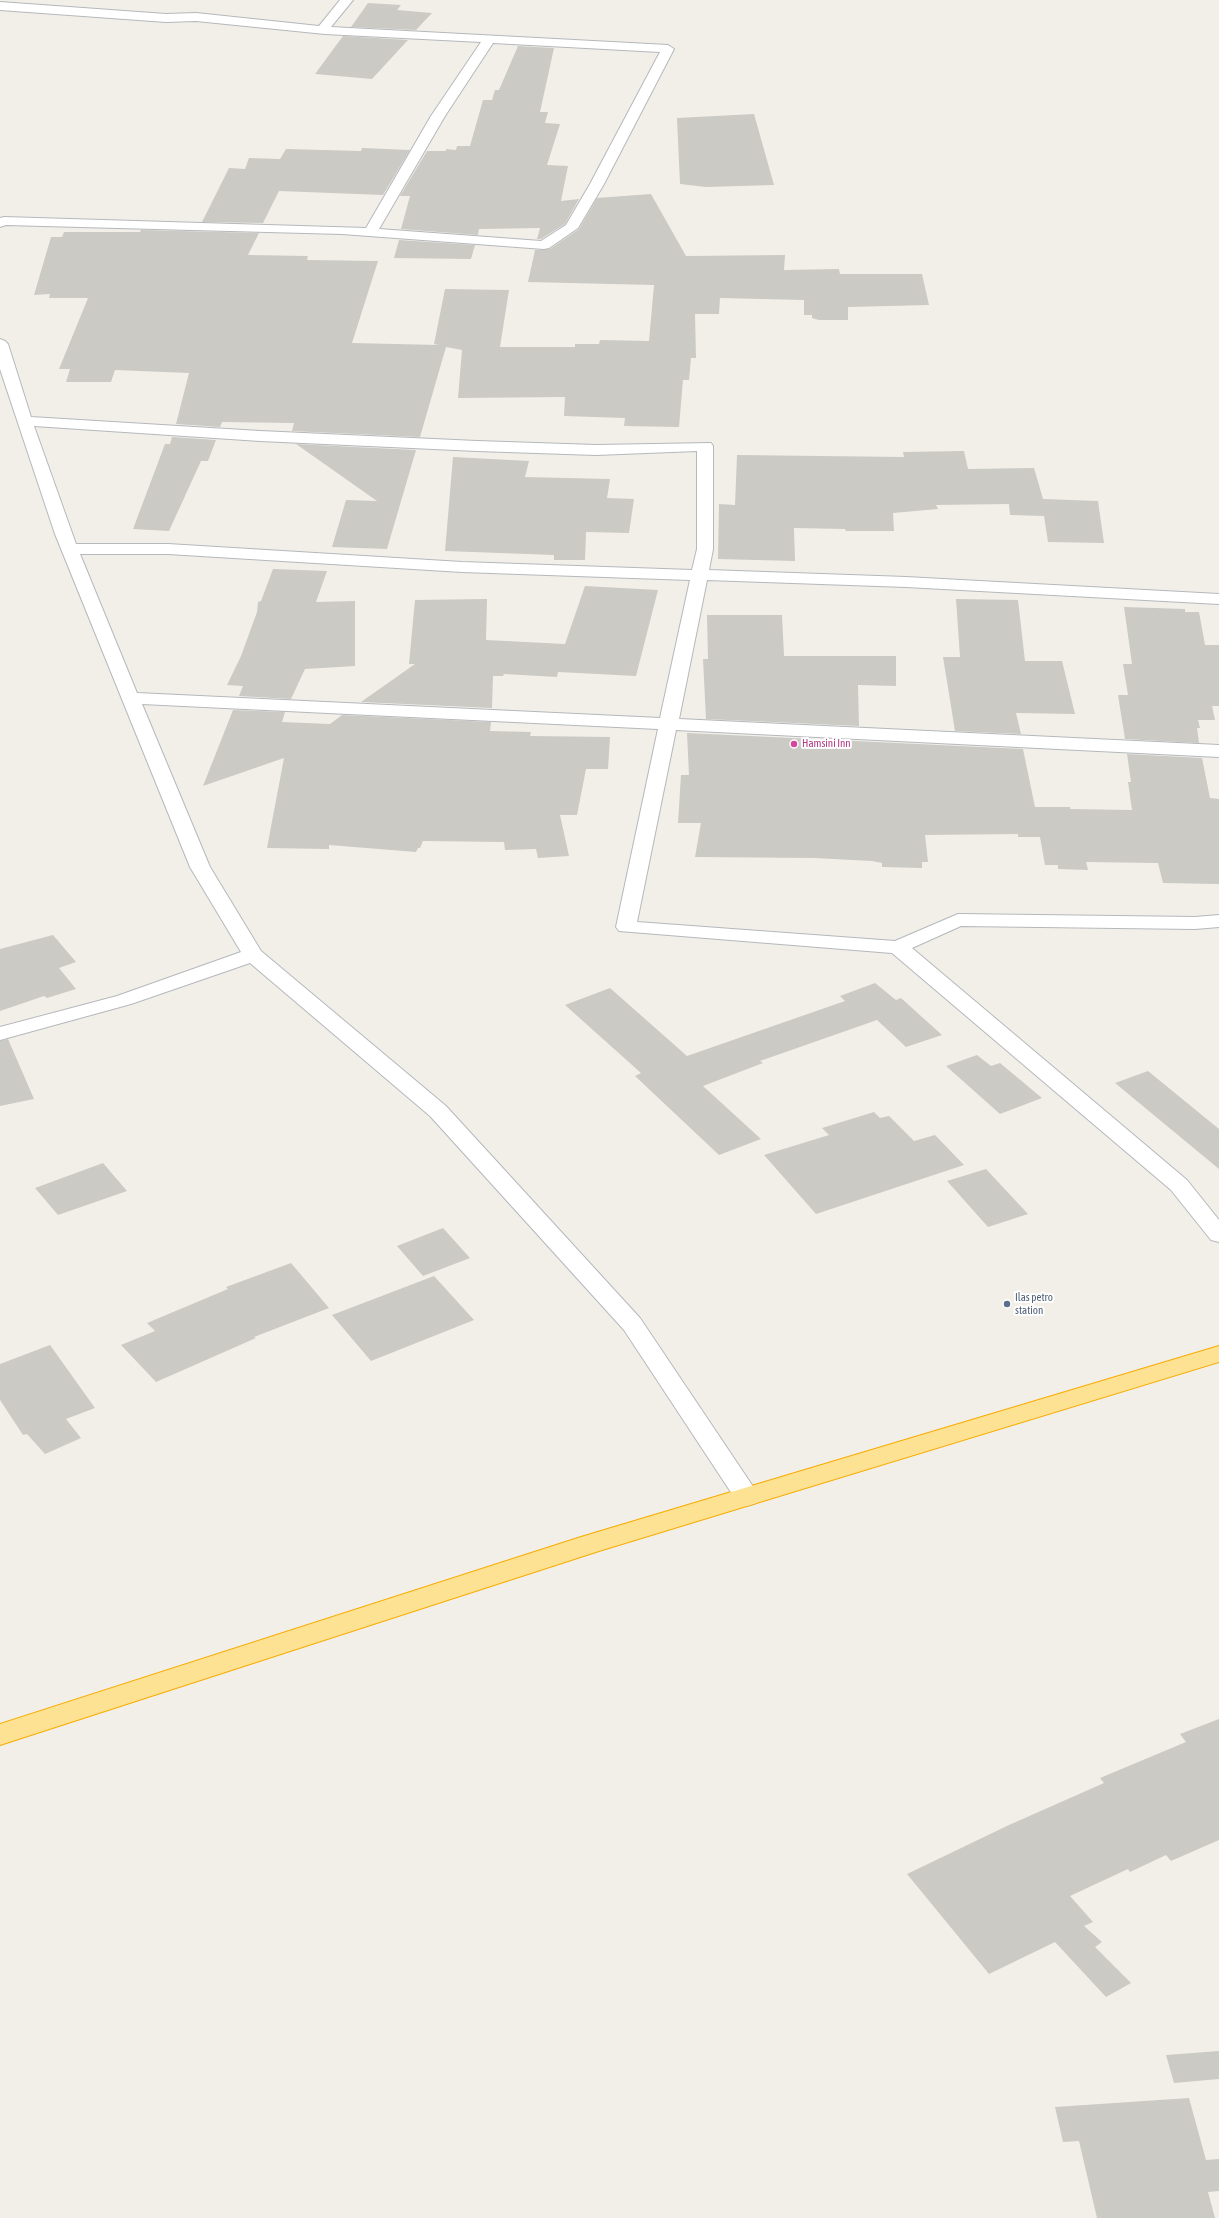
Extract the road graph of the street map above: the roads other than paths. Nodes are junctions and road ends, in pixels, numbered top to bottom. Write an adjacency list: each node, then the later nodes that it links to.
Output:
1 (347, 0): 3 (street)
2 (0, 6): 3 (street)
3 (325, 30): 4 (street)
4 (489, 39): 6 (street); 6 (street)
5 (0, 223): 6 (street)
6 (370, 232)
7 (0, 344): 8 (street)
8 (24, 420): 9 (street); 10 (street)
9 (70, 549): 10 (street); 12 (street)
10 (700, 576): 11 (street); 13 (street)
11 (1219, 599)
12 (130, 698): 13 (street); 17 (street)
13 (668, 724): 14 (street); 16 (street)
14 (1219, 751)
15 (1219, 921): 16 (street)
16 (898, 946): 19 (street)
17 (253, 955): 18 (street); 21 (street)
18 (0, 1034)
19 (1219, 1235)
20 (1219, 1354): 21 (highway)
21 (748, 1497): 22 (highway)
22 (0, 1735)

